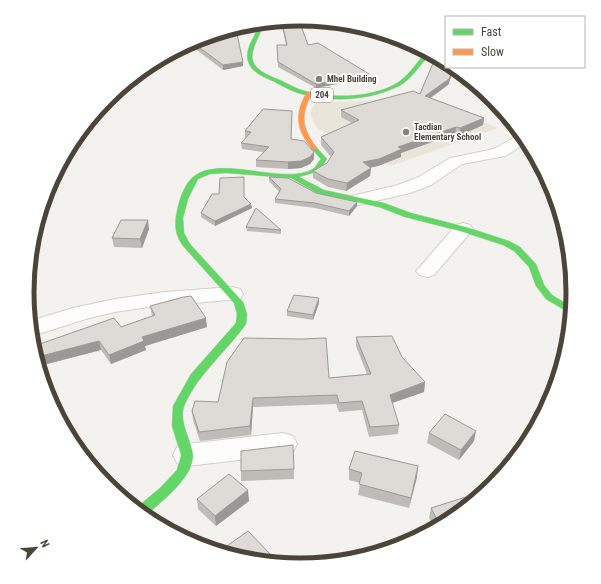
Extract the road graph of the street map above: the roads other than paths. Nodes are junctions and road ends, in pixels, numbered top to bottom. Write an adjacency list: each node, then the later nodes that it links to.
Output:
1 (261, 29): 3 (main road, 204)
2 (424, 56): 3 (main road, 204)
3 (309, 93): 5 (main road)
4 (519, 140): 6 (street)
5 (294, 177): 6 (main road); 9 (main road)
6 (358, 200): 7 (main road)
7 (463, 229): 8 (street); 10 (main road)
8 (428, 271)
9 (232, 294): 11 (street); 13 (main road)
10 (566, 307)
11 (37, 327)
12 (283, 444): 13 (street)
13 (187, 455): 14 (main road)
14 (145, 508)

